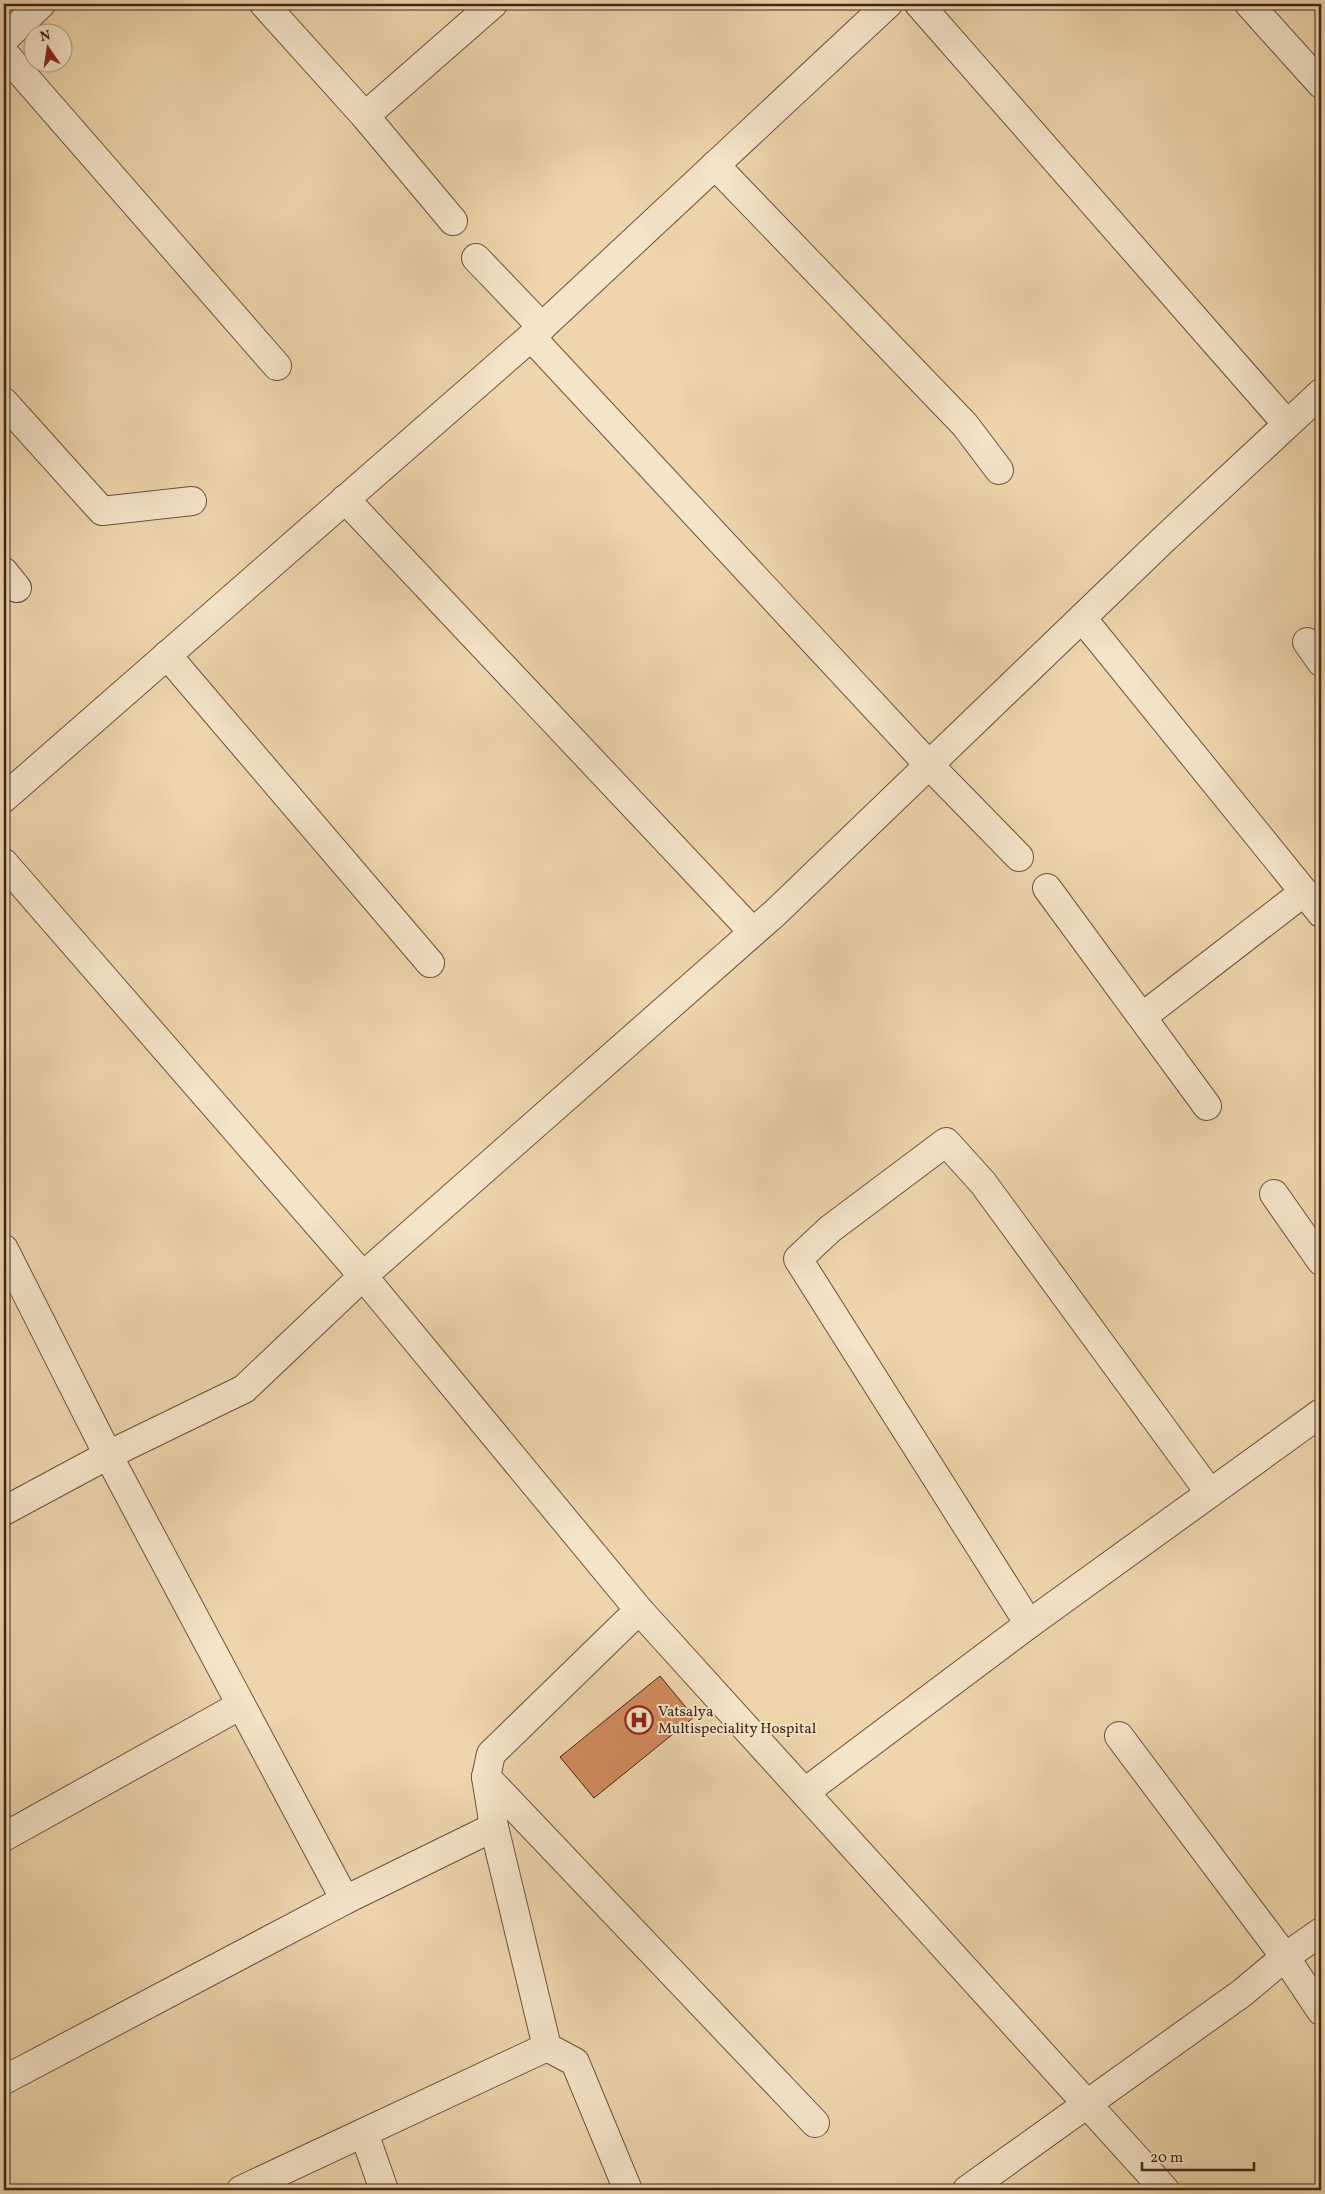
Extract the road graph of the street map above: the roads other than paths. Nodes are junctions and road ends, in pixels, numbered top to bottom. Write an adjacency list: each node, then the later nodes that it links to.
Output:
1 (41, 4): 7 (street)
2 (264, 4): 10 (street)
3 (494, 4): 10 (street)
4 (888, 4): 11 (street)
5 (919, 4): 18 (street)
6 (1249, 4): 9 (street)
7 (4, 39)
8 (4, 52): 15 (street)
9 (1321, 84)
10 (365, 116): 12 (street)
11 (715, 164): 14 (street); 19 (street)
12 (454, 221)
13 (476, 258): 14 (street)
14 (536, 332): 20 (street); 24 (street)
15 (277, 366)
16 (1321, 393): 18 (street)
17 (4, 402): 21 (street)
18 (1287, 424): 22 (street)
19 (1000, 470)
20 (346, 499): 23 (street); 31 (street)
21 (192, 500)
22 (1082, 618): 24 (street); 29 (street)
23 (167, 655): 25 (street); 32 (street)
24 (929, 765): 26 (street); 31 (street)
25 (4, 798)
26 (1019, 857)
27 (4, 863): 38 (street)
28 (1047, 888): 33 (street)
29 (1304, 892): 30 (street); 33 (street)
30 (1321, 913)
31 (753, 932): 38 (street)
32 (430, 963)
33 (1142, 1017): 34 (street)
34 (1207, 1106)
35 (1274, 1194): 37 (street)
36 (4, 1249): 40 (street)
37 (1321, 1262)
38 (363, 1276): 40 (street); 43 (street)
39 (1321, 1413): 41 (street)
40 (108, 1455): 42 (street); 45 (street)
41 (1210, 1493): 44 (street); 44 (street)
42 (4, 1511)
43 (639, 1610): 47 (street); 48 (street)
44 (1029, 1624): 48 (street)
45 (241, 1705): 50 (street); 51 (street)
46 (1119, 1736): 53 (street)
47 (486, 1777): 49 (street); 58 (street)
48 (805, 1792): 57 (street)
49 (494, 1828): 51 (street); 55 (street)
50 (4, 1838)
51 (345, 1900): 56 (street)
52 (1321, 1932): 53 (street)
53 (1285, 1957): 54 (street); 57 (street)
54 (1321, 2011)
55 (547, 2047): 59 (street); 62 (street)
56 (4, 2080)
57 (1087, 2103): 63 (street); 64 (street)
58 (816, 2123)
59 (364, 2133): 60 (street); 61 (street)
60 (241, 2190)
61 (384, 2190)
62 (628, 2190)
63 (968, 2190)
64 (1165, 2190)

